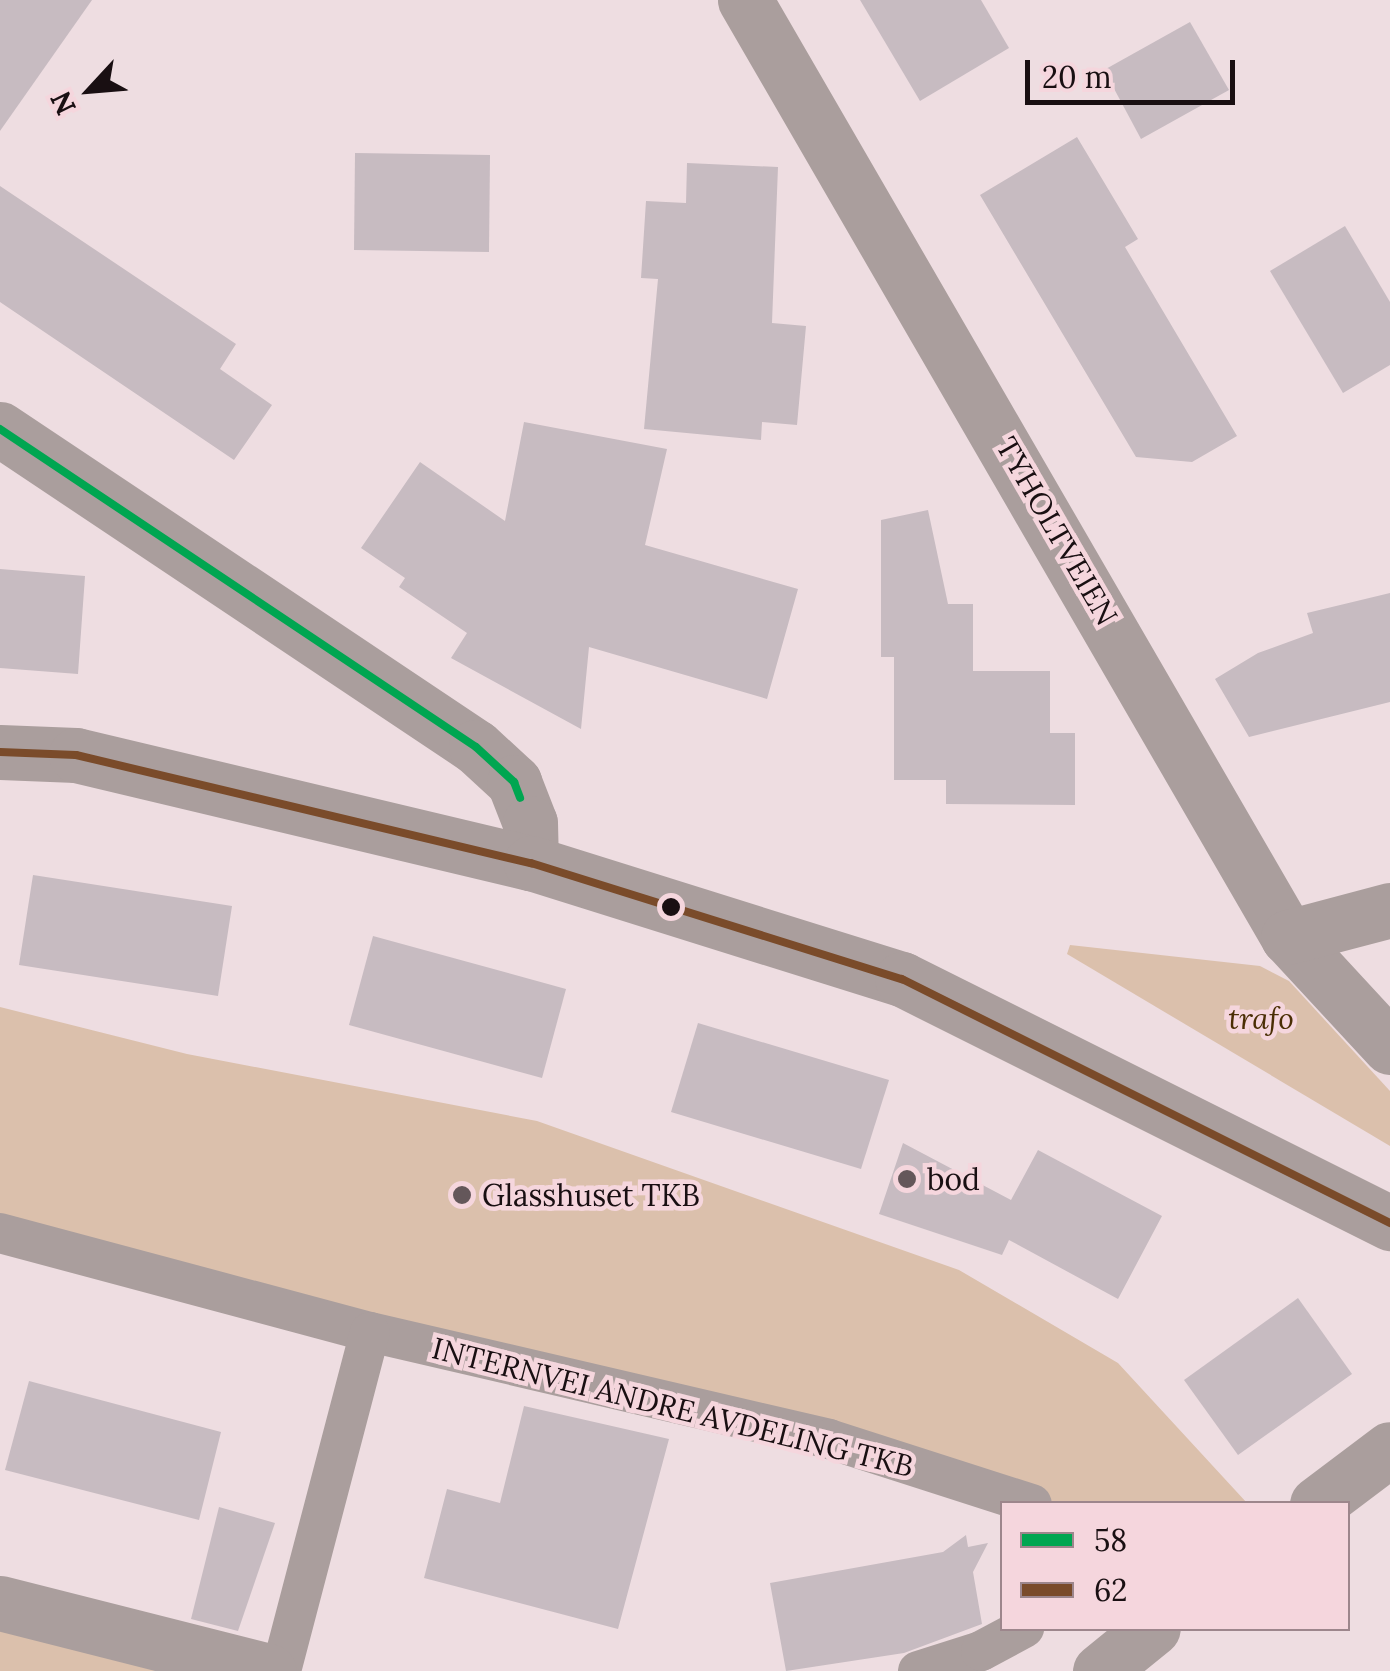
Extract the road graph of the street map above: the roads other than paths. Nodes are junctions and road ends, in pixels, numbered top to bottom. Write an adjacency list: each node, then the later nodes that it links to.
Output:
1 (745, 0): 6 (street, TYHOLTVEIEN)
2 (0, 429): 4 (street)
3 (0, 752): 4 (street)
4 (532, 863): 8 (street)
5 (1390, 910): 6 (street)
6 (1288, 936): 7 (street, TYHOLTVEIEN)
7 (1390, 1047)
8 (1390, 1224)
9 (0, 1233): 10 (lane, INTERNVEI ANDRE AVDELING TKB)
10 (370, 1332): 12 (lane, INTERNVEI ANDRE AVDELING TKB); 18 (lane)
11 (1390, 1449): 13 (street)
12 (1023, 1501)
13 (1321, 1501)
14 (0, 1603): 17 (street)
15 (1018, 1631): 19 (lane)
16 (1149, 1631): 20 (street)
17 (270, 1671)
18 (281, 1671)
19 (918, 1671)
20 (1100, 1671)

